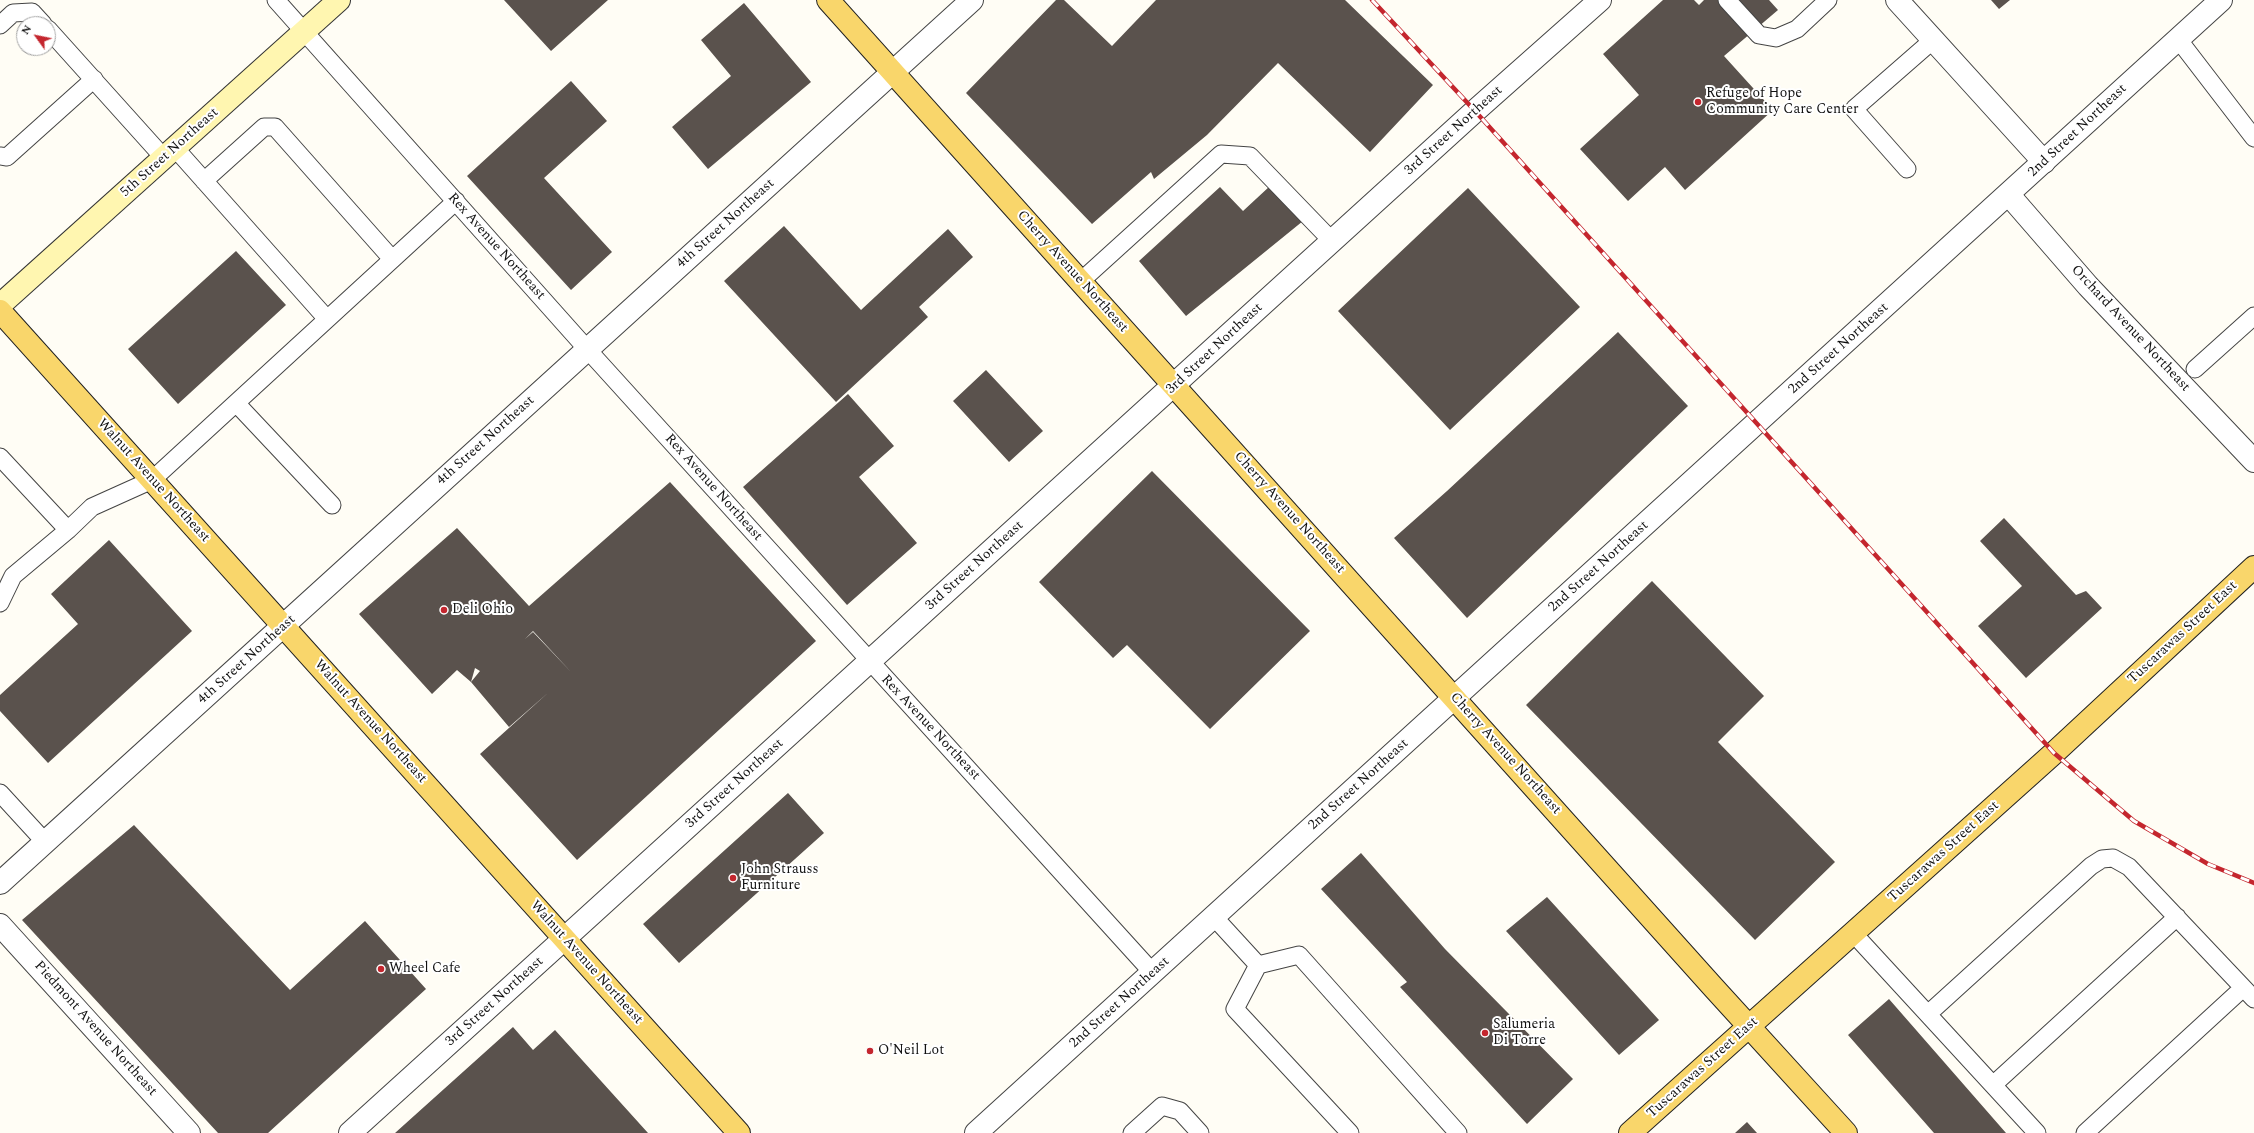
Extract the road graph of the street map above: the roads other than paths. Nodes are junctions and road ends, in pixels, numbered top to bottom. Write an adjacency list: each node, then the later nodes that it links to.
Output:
1 (276, 0): 13 (lane, Rex Avenue Northeast)
2 (339, 0): 13 (main road, 5th Street Northeast)
3 (828, 0): 17 (main road, Cherry Avenue Northeast)
4 (972, 0): 17 (street, 4th Street Northeast)
5 (1728, 0): 6 (lane)
6 (1828, 0)
7 (1897, 0): 16 (street)
8 (2220, 0): 15 (street, 2nd Street Northeast)
9 (1596, 1): 27 (street, 3rd Street Northeast)
10 (10, 6): 11 (lane); 12 (lane)
11 (36, 16)
12 (0, 25)
13 (304, 32): 20 (main road, 5th Street Northeast); 26 (lane, Rex Avenue Northeast)
14 (56, 38): 18 (lane)
15 (2178, 39): 19 (lane); 22 (street, 2nd Street Northeast)
16 (1933, 40): 22 (street); 23 (lane)
17 (894, 72): 29 (main road, Cherry Avenue Northeast); 34 (street, 4th Street Northeast)
18 (94, 79): 20 (lane); 21 (lane)
19 (2254, 138)
20 (169, 153): 24 (lane); 30 (main road, 5th Street Northeast)
21 (0, 156)
22 (2044, 162): 25 (street, 2nd Street Northeast)
23 (1907, 169)
24 (204, 181): 28 (lane); 33 (lane)
25 (2009, 195): 39 (street, Orchard Avenue Northeast); 47 (street, 2nd Street Northeast)
26 (456, 201): 28 (lane); 34 (lane, Rex Avenue Northeast)
27 (1332, 241): 29 (lane); 36 (street, 3rd Street Northeast)
28 (392, 259): 33 (lane)
29 (1081, 281): 36 (main road, Cherry Avenue Northeast)
30 (0, 305)
31 (0, 311): 40 (main road, Walnut Avenue Northeast)
32 (2254, 316): 35 (lane)
33 (327, 319): 37 (lane)
34 (587, 349): 45 (street, 4th Street Northeast); 46 (lane, Rex Avenue Northeast)
35 (2195, 369)
36 (1174, 386): 46 (street, 3rd Street Northeast); 47 (main road, Cherry Avenue Northeast)
37 (236, 403): 40 (lane); 41 (lane)
38 (0, 457): 42 (lane)
39 (2254, 461)
40 (152, 480): 42 (lane); 45 (main road, Walnut Avenue Northeast)
41 (332, 504)
42 (68, 530): 44 (lane)
43 (2254, 567): 54 (main road, Tuscarawas Street East)
44 (0, 604)
45 (284, 626): 49 (street, 4th Street Northeast); 55 (main road, Walnut Avenue Northeast)
46 (870, 662): 55 (street, 3rd Street Northeast); 57 (lane, Rex Avenue Northeast)
47 (1455, 698): 51 (street, 2nd Street Northeast); 60 (main road, Cherry Avenue Northeast)
48 (0, 793): 49 (lane)
49 (45, 842): 50 (street, 4th Street Northeast)
50 (0, 883)
51 (1214, 917): 56 (lane); 57 (street, 2nd Street Northeast)
52 (2177, 917): 58 (lane); 59 (lane); 61 (lane)
53 (0, 925): 62 (street, Piedmont Avenue Northeast)
54 (1853, 933): 59 (lane); 60 (main road, Tuscarawas Street East)
55 (564, 939): 63 (street, 3rd Street Northeast); 64 (main road, Walnut Avenue Northeast)
56 (1258, 965): 68 (lane); 69 (lane)
57 (1153, 973): 65 (street, 2nd Street Northeast)
58 (2249, 993): 73 (lane)
59 (1928, 1014): 61 (lane)
60 (1749, 1027): 70 (main road, Tuscarawas Street East); 71 (main road, Cherry Avenue Northeast)
61 (1993, 1086): 72 (lane)
62 (189, 1133)
63 (350, 1133)
64 (739, 1133)
65 (976, 1133)
66 (1132, 1133): 67 (lane)
67 (1200, 1133)
68 (1350, 1133)
69 (1458, 1133)
70 (1630, 1133)
71 (1846, 1133)
72 (2037, 1133)
73 (2085, 1133)

